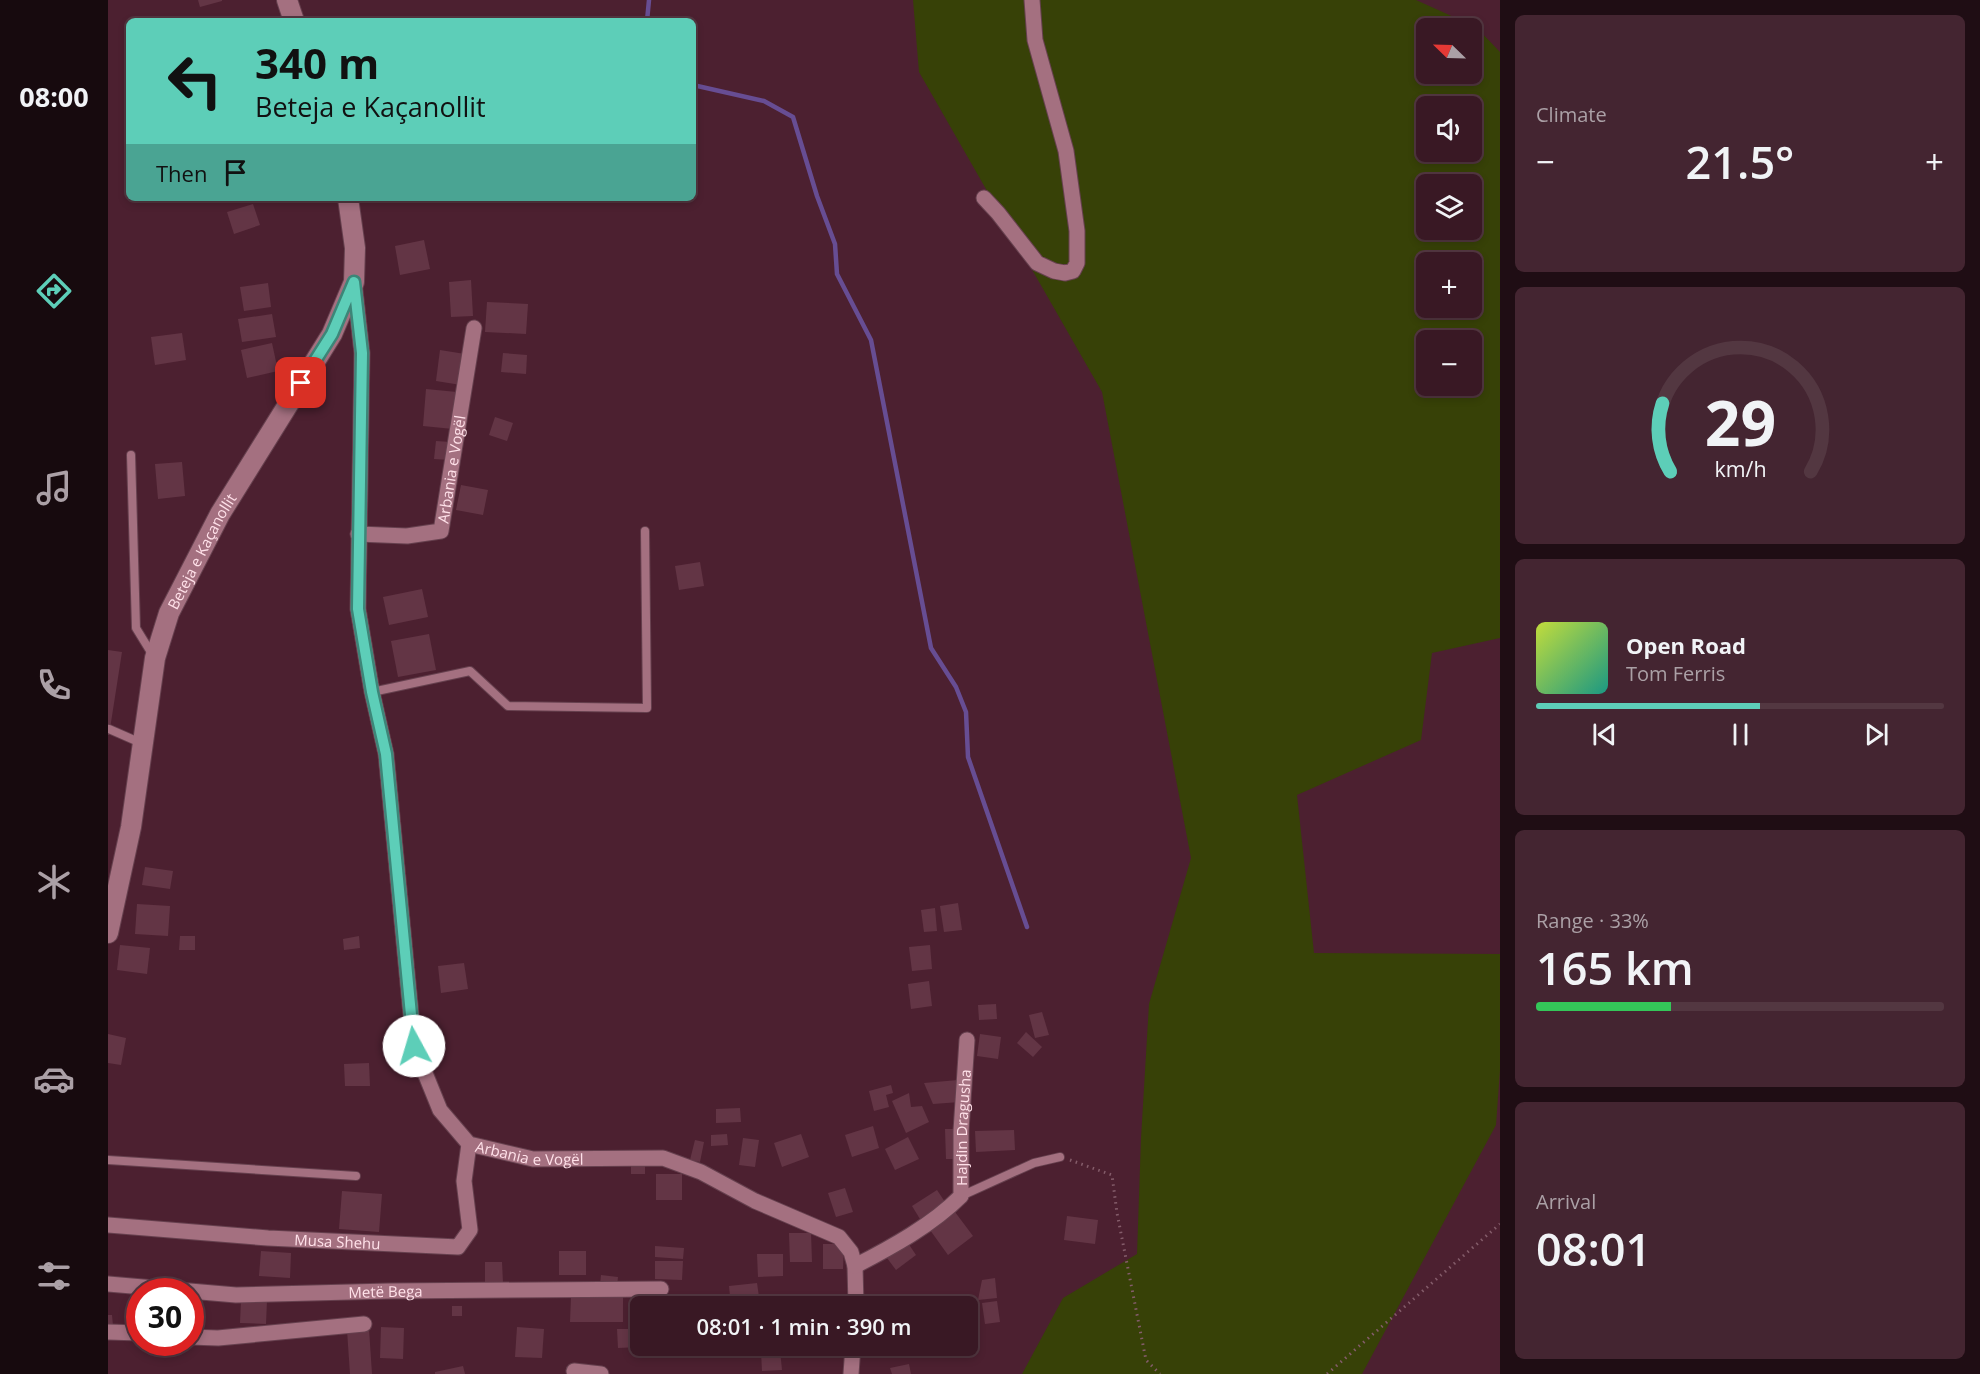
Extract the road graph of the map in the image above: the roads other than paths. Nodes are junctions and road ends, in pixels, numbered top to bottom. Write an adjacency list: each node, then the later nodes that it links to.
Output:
1 (287, 0): 3 (street)
2 (1032, 0): 4 (street)
3 (293, 18)
4 (984, 198)
5 (348, 201): 6 (street, Beteja e Kaçanollit)
6 (354, 282): 10 (street, Arbania e Vogël); 11 (street, Beteja e Kaçanollit)
7 (474, 328): 10 (street, Arbania e Vogël)
8 (131, 455): 11 (lane)
9 (645, 531): 12 (lane)
10 (358, 534): 12 (street, Arbania e Vogël)
11 (154, 658): 14 (street, Beteja e Kaçanollit)
12 (372, 692): 17 (street, Arbania e Vogël)
13 (109, 729): 14 (lane)
14 (142, 743): 15 (street, Beteja e Kaçanollit)
15 (108, 933)
16 (967, 1041): 21 (street, Hajdin Dragusha)
17 (469, 1144): 22 (street, Musa Shehu); 23 (street, Arbania e Vogël)
18 (1060, 1157): 21 (lane)
19 (108, 1160): 20 (lane)
20 (356, 1176)
21 (961, 1196): 23 (street, Hajdin Dragusha)
22 (108, 1225)
23 (855, 1266): 26 (street, Arbania e Vogël)
24 (108, 1284): 25 (street, Metë Bega)
25 (661, 1289)
26 (856, 1296)
27 (364, 1324): 30 (street)
28 (108, 1332): 29 (street)
29 (126, 1333)
30 (204, 1338)
31 (852, 1356): 34 (street)
32 (574, 1371): 33 (street)
33 (601, 1374)
34 (851, 1374)

